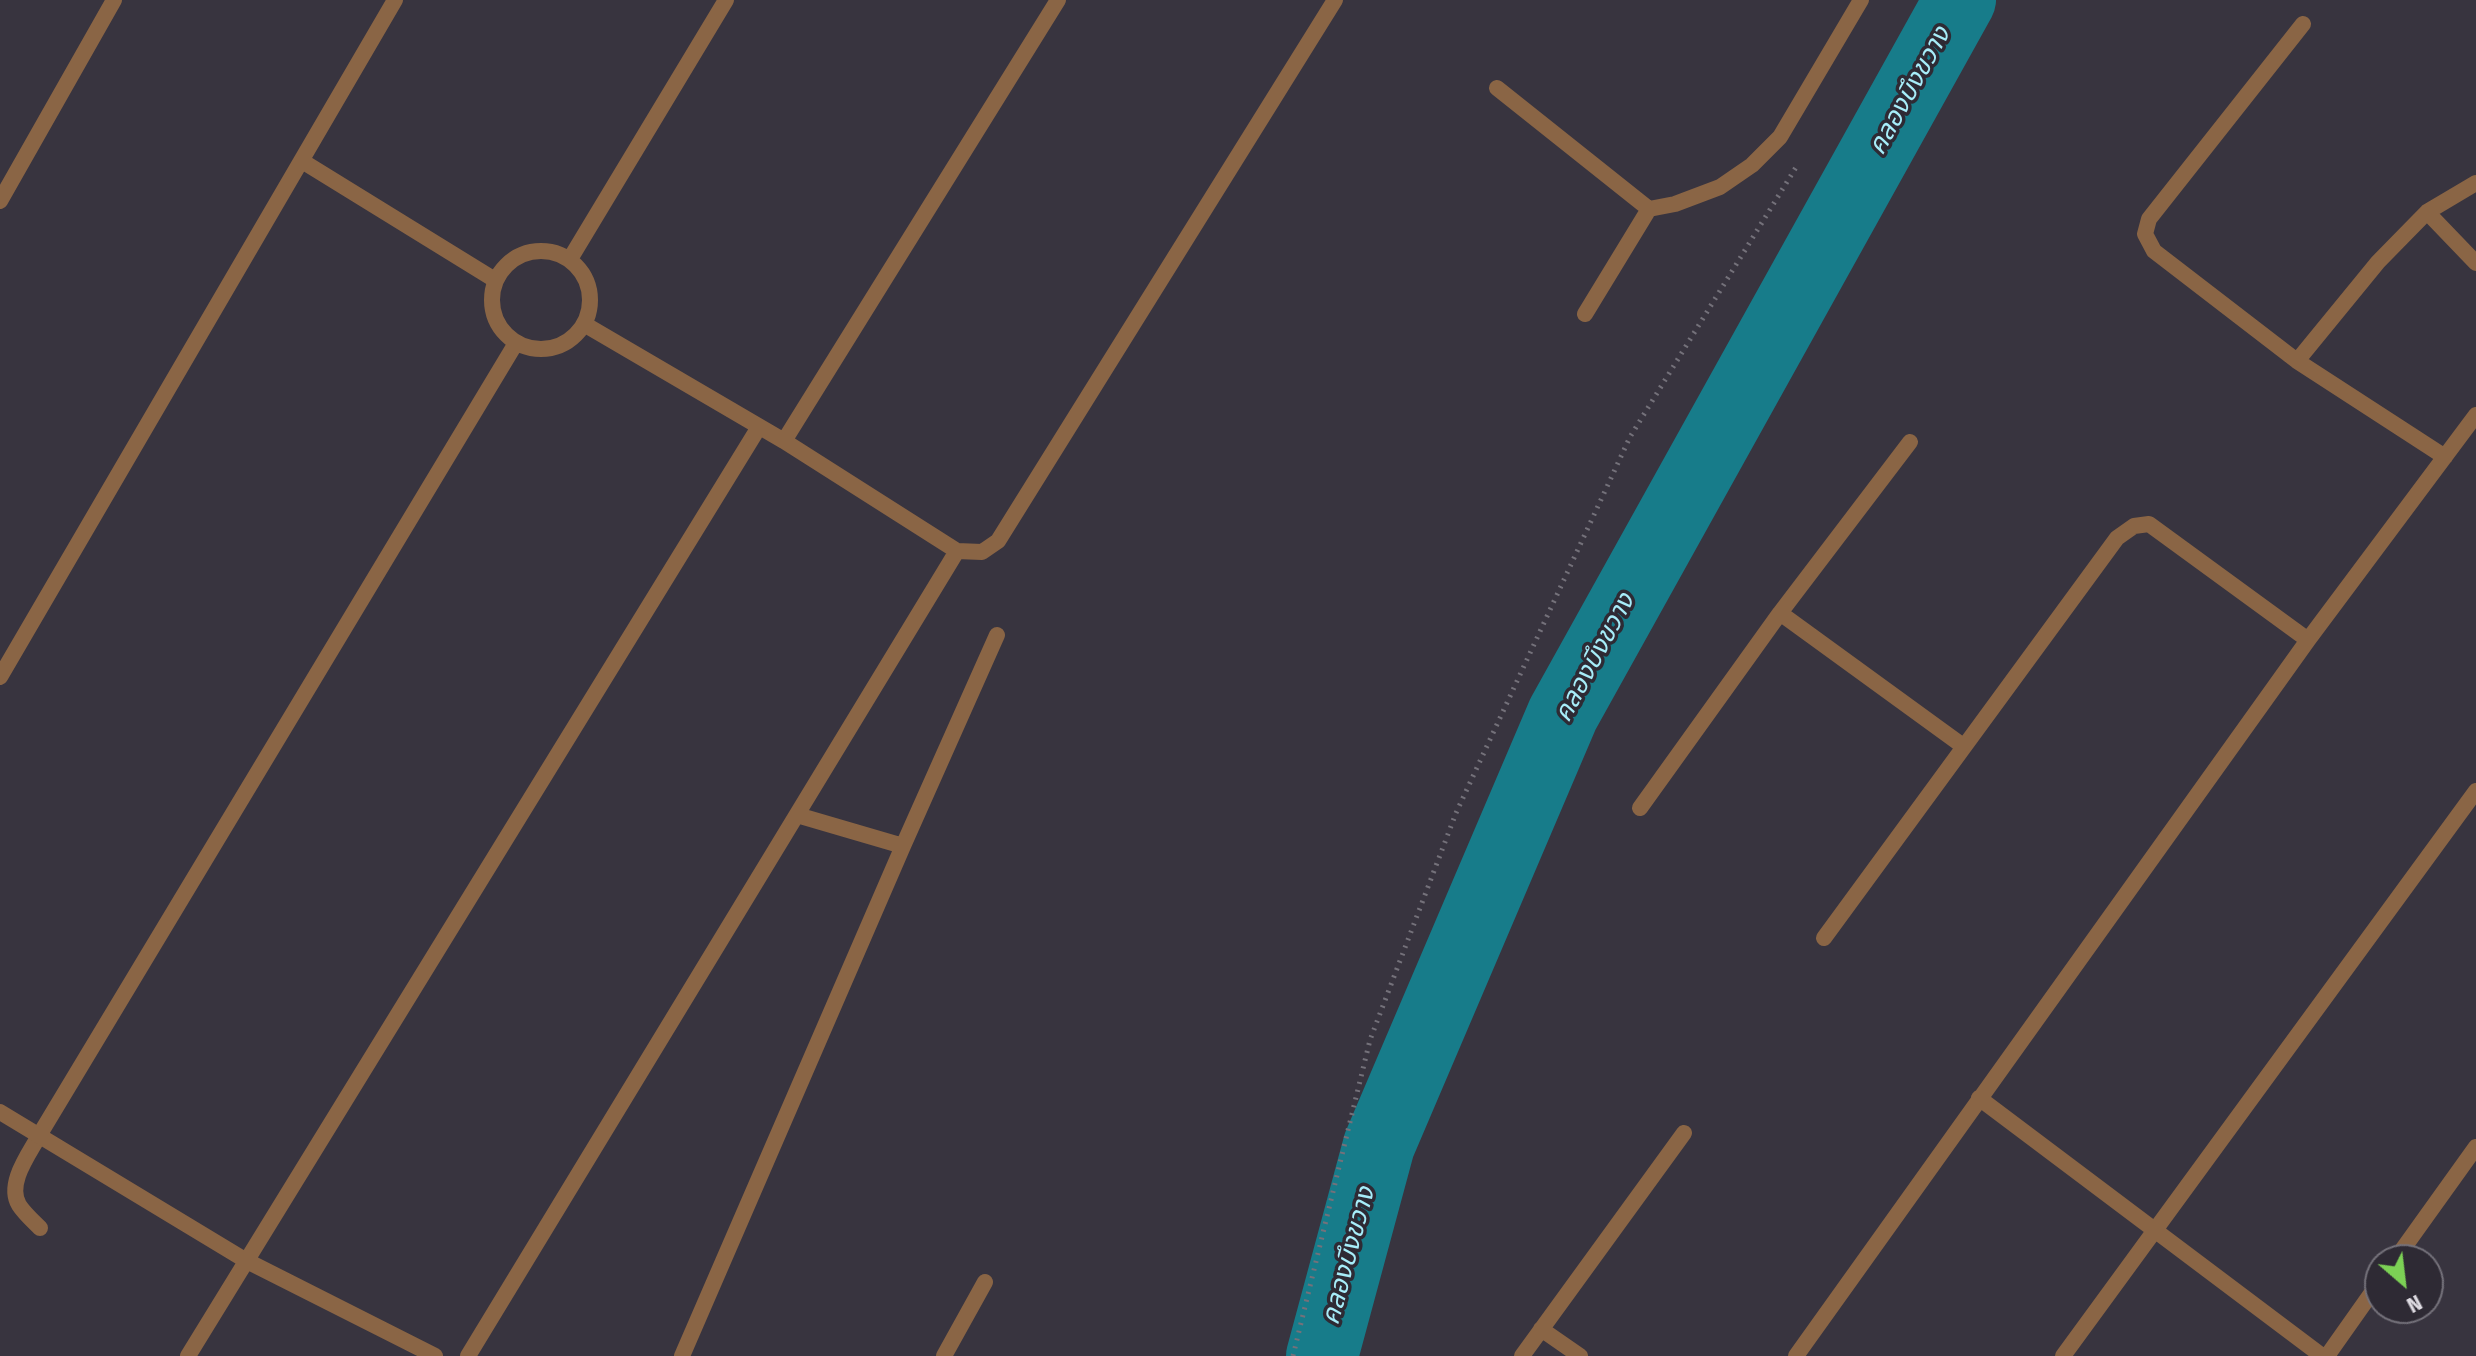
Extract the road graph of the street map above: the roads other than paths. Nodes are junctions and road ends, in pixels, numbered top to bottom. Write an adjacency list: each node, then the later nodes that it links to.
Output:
1 (114, 0): 11 (street)
2 (395, 0): 9 (street)
3 (726, 0): 14 (street)
4 (1058, 0): 23 (street)
5 (1335, 0): 26 (street)
6 (1861, 0): 12 (street)
7 (2303, 24): 20 (street)
8 (1497, 88): 12 (street)
9 (302, 161): 16 (street); 30 (street)
10 (2476, 183): 13 (street)
11 (0, 201)
12 (1649, 209): 17 (street)
13 (2427, 212): 15 (street); 20 (street)
14 (570, 259): 16 (street); 18 (street)
15 (2476, 263)
16 (495, 280): 19 (street)
17 (1585, 314)
18 (584, 324): 19 (street); 22 (street)
19 (516, 343): 40 (street)
20 (2297, 361): 25 (street)
21 (2476, 415): 25 (street)
22 (759, 427): 23 (street); 45 (street)
23 (784, 441): 26 (street)
24 (1910, 442): 27 (street)
25 (2445, 457): 29 (street)
26 (957, 551): 34 (street)
27 (1780, 613): 31 (street); 33 (street)
28 (997, 635): 35 (street)
29 (2308, 640): 31 (street); 37 (street)
30 (0, 677)
31 (1963, 746): 36 (street)
32 (2476, 791): 43 (street)
33 (1640, 808)
34 (797, 815): 35 (street); 51 (street)
35 (903, 846): 52 (street)
36 (1824, 938)
37 (1979, 1098): 43 (street); 56 (street)
38 (0, 1112): 40 (street)
39 (1684, 1133): 48 (street)
40 (40, 1134): 42 (street); 45 (street)
41 (2476, 1147): 44 (street)
42 (40, 1228)
43 (2155, 1232): 57 (street); 58 (street)
44 (2406, 1244)
45 (245, 1260): 49 (street); 50 (street)
46 (985, 1282): 53 (street)
47 (2364, 1303): 58 (street)
48 (1541, 1329): 54 (street); 55 (street)
49 (188, 1356)
50 (435, 1356)
51 (468, 1356)
52 (682, 1356)
53 (944, 1356)
54 (1522, 1356)
55 (1580, 1356)
56 (1796, 1356)
57 (2063, 1356)
58 (2325, 1356)

